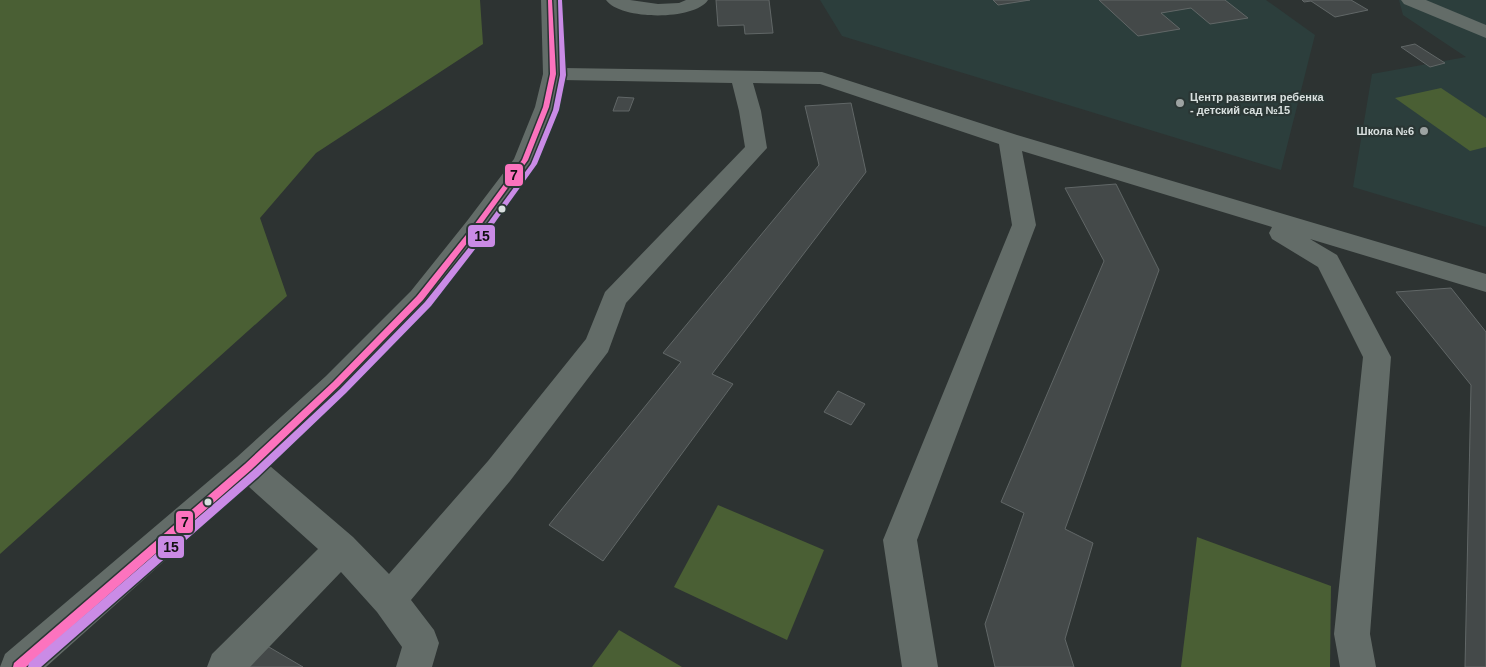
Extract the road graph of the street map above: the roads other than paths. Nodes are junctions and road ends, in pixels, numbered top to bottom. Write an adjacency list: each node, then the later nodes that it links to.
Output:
1 (550, 0): 6 (street)
2 (615, 0): 3 (street)
3 (699, 0)
4 (1410, 0): 5 (street)
5 (1486, 32)
6 (553, 74): 7 (street); 11 (street)
7 (741, 77): 8 (street); 13 (street)
8 (1009, 140): 9 (street); 17 (street)
9 (1246, 212): 10 (street); 18 (street)
10 (1486, 283)
11 (248, 467): 12 (street); 14 (street)
12 (341, 548): 13 (street); 15 (street)
13 (389, 600): 16 (street)
14 (18, 667)
15 (225, 667)
16 (414, 667)
17 (920, 667)
18 (1358, 667)

